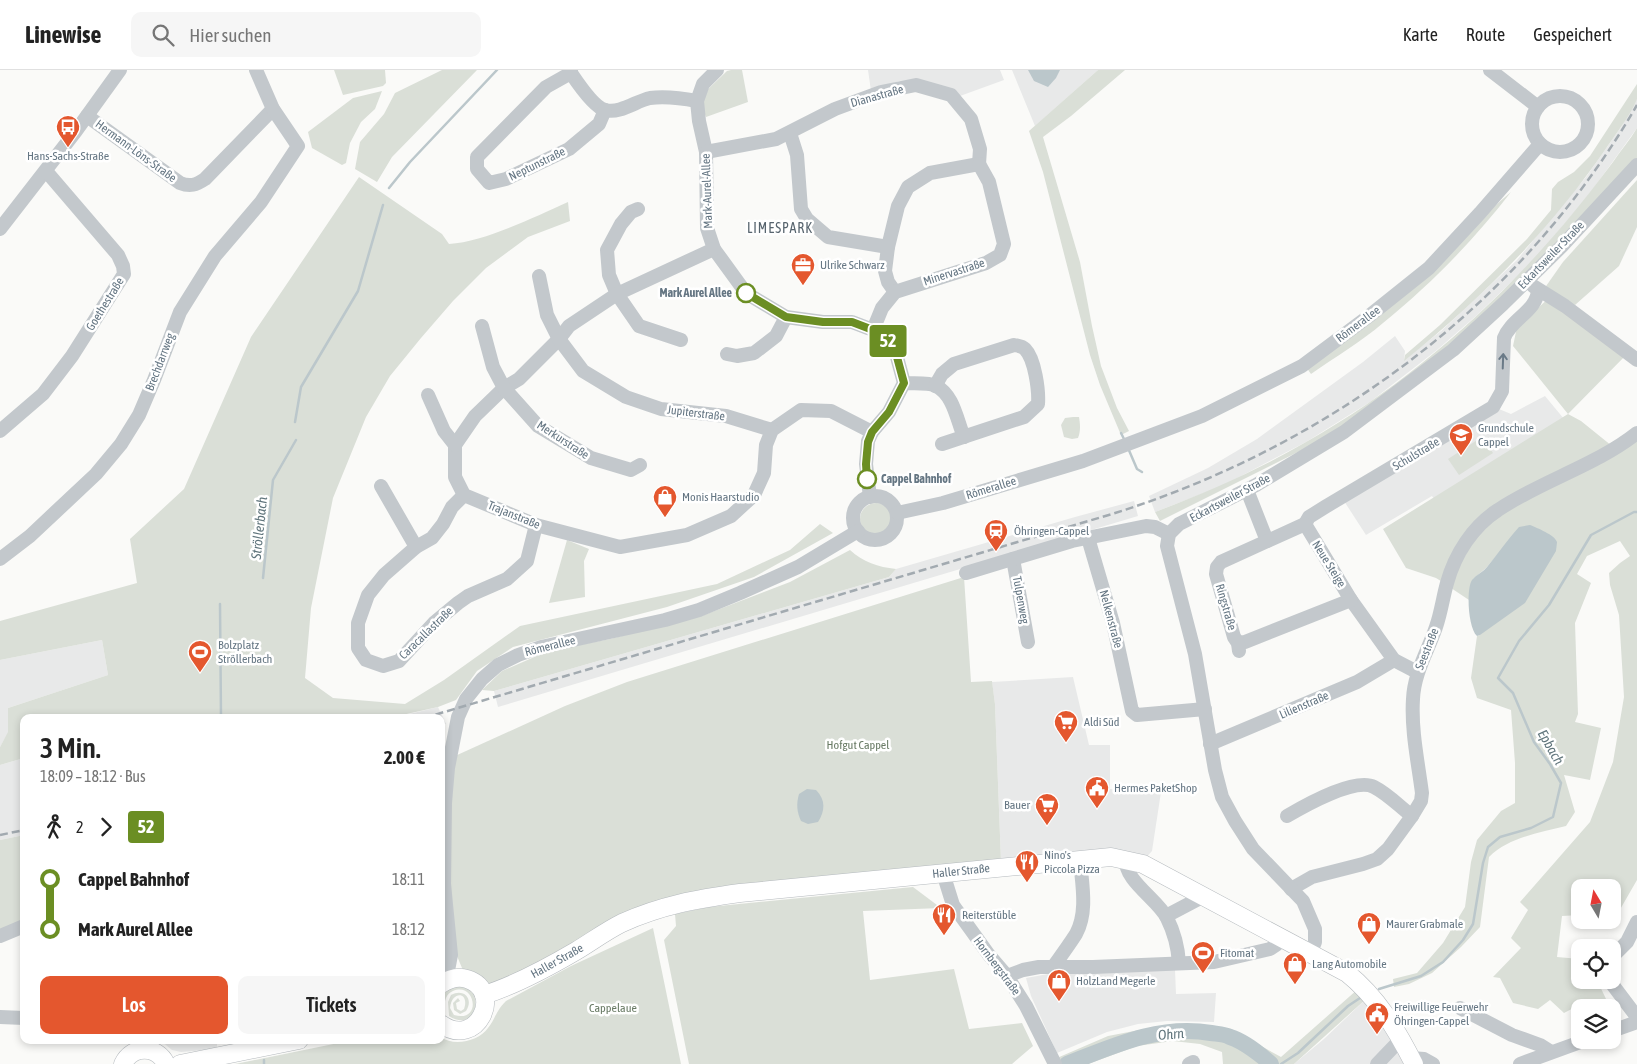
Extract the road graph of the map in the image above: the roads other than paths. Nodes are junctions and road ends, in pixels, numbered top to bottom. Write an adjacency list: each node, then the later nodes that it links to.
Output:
1 (120, 70): 10 (street)
2 (256, 70): 8 (street)
3 (1490, 70): 7 (street)
4 (571, 71): 9 (street); 9 (street, Neptunstraße)
5 (710, 72): 6 (street)
6 (697, 101): 9 (street); 13 (street, Mark-Aurel-Allee)
7 (1538, 107): 12 (street); 12 (street)
8 (273, 109): 10 (street, Hermann-Löns-Straße); 57 (street, Brechdarrweg)
9 (605, 110)
10 (87, 116): 16 (street)
11 (790, 133): 13 (street, Dianastraße); 14 (street, Dianastraße); 19 (street)
12 (1540, 144): 49 (street, Römerallee)
13 (706, 152): 20 (street, Mark-Aurel-Allee)
14 (979, 164): 19 (street); 24 (street, Minervastraße)
15 (1637, 165): 22 (street, Eckartsweiler Straße)
16 (46, 171): 18 (street); 38 (street, Goethestraße)
17 (638, 209): 25 (street)
18 (0, 229)
19 (888, 247): 24 (street)
20 (714, 249): 25 (street); 26 (street, Mark-Aurel-Allee)
21 (539, 276): 29 (street, Jupiterstraße)
22 (1526, 281): 23 (street); 46 (street, Eckartsweiler Straße)
23 (1538, 290): 32 (street); 50 (street, Schulstraße, one-way to 23)
24 (895, 292): 28 (street)
25 (617, 294): 29 (street); 30 (street)
26 (786, 317): 28 (street, Mark-Aurel-Allee); 31 (street)
27 (482, 326): 35 (street, Merkurstraße)
28 (873, 330): 33 (street, Mark-Aurel-Allee)
29 (559, 339): 35 (street); 37 (street, Jupiterstraße)
30 (681, 340)
31 (727, 354)
32 (1637, 360)
33 (904, 383): 34 (street); 39 (street)
34 (935, 386): 41 (street); 41 (street)
35 (504, 388): 43 (street); 44 (street, Merkurstraße)
36 (428, 395): 43 (street)
37 (772, 430): 39 (street); 51 (street, Trajanstraße)
38 (0, 431)
39 (872, 432): 48 (street)
40 (1637, 433): 63 (street, Seestraße)
41 (964, 438): 42 (street)
42 (942, 444)
43 (455, 445): 47 (street)
44 (640, 465)
45 (381, 486): 56 (street)
46 (1248, 490): 53 (street, Eckartsweiler Straße); 55 (street)
47 (464, 495): 51 (street, Trajanstraße); 56 (street, Caracallastraße)
48 (870, 497): 49 (street); 52 (street)
49 (897, 513): 52 (street)
50 (1305, 524): 55 (street); 60 (street, Neue Steige)
51 (536, 525): 56 (street, Caracallastraße)
52 (858, 531): 66 (street, Römerallee)
53 (1169, 534): 54 (street); 64 (street)
54 (1088, 538): 58 (street); 64 (street, Nelkenstraße)
55 (1266, 541): 60 (street, Ringstraße)
56 (416, 547)
57 (0, 559)
58 (1013, 559): 59 (street); 61 (street, Tulpenweg)
59 (966, 573)
60 (1351, 600): 62 (street, Neue Steige)
61 (1028, 642)
62 (1394, 660): 63 (street, Neue Steige); 65 (street, Lilienstraße)
63 (1417, 672): 68 (street, Seestraße)
64 (1205, 709): 65 (street)
65 (1210, 744): 72 (street)
66 (445, 803)
67 (1287, 816): 68 (street)
68 (1412, 816): 72 (street, Seestraße)
69 (1080, 860): 70 (main road, Haller Straße); 71 (main road, Haller Straße); 83 (street)
70 (1126, 860): 73 (main road, Haller Straße); 75 (street)
71 (943, 873): 84 (street, Hornbergstraße); 87 (main road, Haller Straße)
72 (1291, 889): 81 (street)
73 (1204, 896): 75 (street); 79 (main road, Haller Straße)
74 (445, 908): 85 (street, Römerallee)
75 (1166, 916): 82 (street)
76 (1637, 922): 80 (street)
77 (20, 928): 78 (street)
78 (0, 936)
79 (1280, 938): 81 (main road, Haller Straße); 82 (street)
80 (1621, 948)
81 (1310, 954): 95 (main road, Haller Straße)
82 (1179, 963): 83 (street)
83 (1053, 967): 84 (street)
84 (1006, 976): 100 (street, Hornbergstraße)
85 (450, 981): 87 (main road)
86 (1616, 989): 90 (street)
87 (484, 996): 93 (main road)
88 (1460, 1008): 98 (street)
89 (0, 1017): 91 (street)
90 (1637, 1017)
91 (20, 1018)
92 (1637, 1022): 94 (street)
93 (445, 1026)
94 (1621, 1028)
95 (1401, 1040): 99 (main road, Haller Straße); 104 (street)
96 (279, 1044): 103 (main road)
97 (1571, 1045): 98 (street)
98 (1551, 1052): 106 (street)
99 (1413, 1061): 105 (street)
100 (1054, 1062)
101 (123, 1064): 102 (main road)
102 (166, 1064)
103 (180, 1064)
104 (1377, 1064)
105 (1433, 1064)
106 (1520, 1064)

